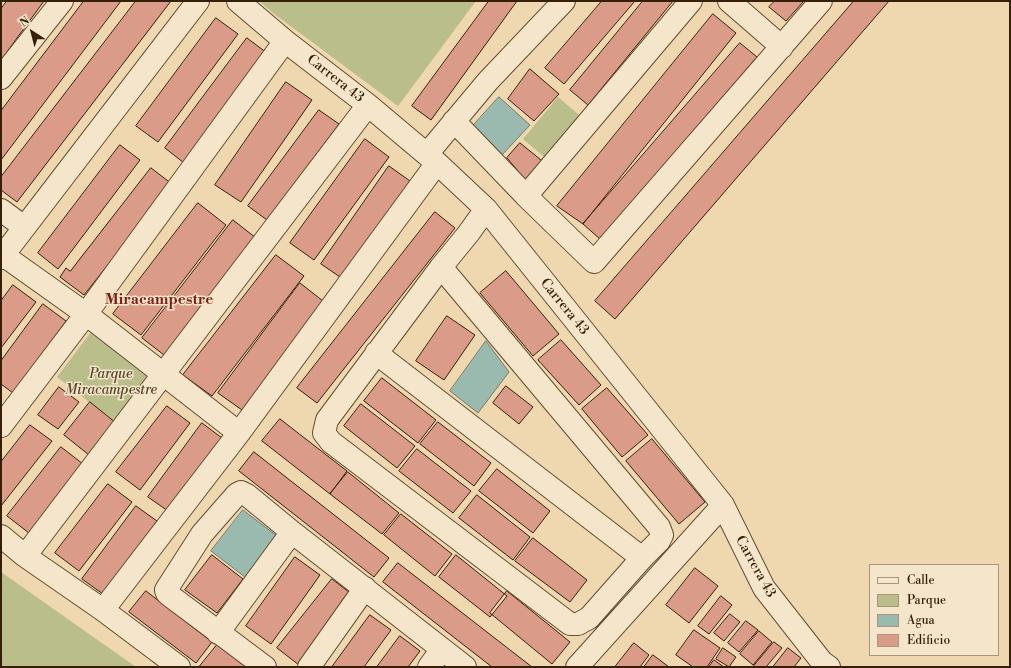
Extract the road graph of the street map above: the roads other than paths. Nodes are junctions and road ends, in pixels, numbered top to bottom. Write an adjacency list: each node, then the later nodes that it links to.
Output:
1 (62, 1): 11 (street)
2 (198, 1): 19 (street)
3 (238, 1): 9 (street, Carrera 43)
4 (545, 1): 12 (street)
5 (564, 1): 12 (street)
6 (691, 1): 16 (street)
7 (729, 1): 10 (street)
8 (821, 1): 10 (street)
9 (285, 41): 13 (street, Carrera 43); 22 (street)
10 (782, 47): 16 (street)
11 (1, 78)
12 (488, 81): 14 (street)
13 (368, 105): 15 (street, Carrera 43); 24 (street)
14 (454, 121): 15 (street); 16 (street)
15 (432, 159): 17 (street, Carrera 43); 26 (street)
16 (526, 196)
17 (486, 209): 21 (street); 27 (street, Carrera 43)
18 (1, 210): 19 (street)
19 (24, 227): 20 (street)
20 (2, 256): 22 (street)
21 (441, 267): 23 (street); 33 (street)
22 (86, 314): 24 (street); 25 (street)
23 (376, 353): 33 (street); 33 (street)
24 (164, 375): 26 (street); 32 (street)
25 (1, 426)
26 (239, 433): 28 (street)
27 (723, 505): 38 (street, Carrera 43); 44 (street)
28 (176, 515): 30 (street); 35 (street)
29 (292, 532): 30 (street); 34 (street); 36 (street)
30 (202, 534): 36 (street)
31 (1, 536): 32 (street)
32 (25, 556): 35 (street)
33 (642, 558)
34 (365, 588): 37 (street); 41 (street)
35 (103, 610): 39 (street)
36 (218, 633): 40 (street)
37 (442, 649): 42 (street); 43 (street)
38 (823, 665)
39 (179, 667)
40 (265, 667)
41 (309, 667)
42 (429, 667)
43 (465, 667)
44 (577, 667)

